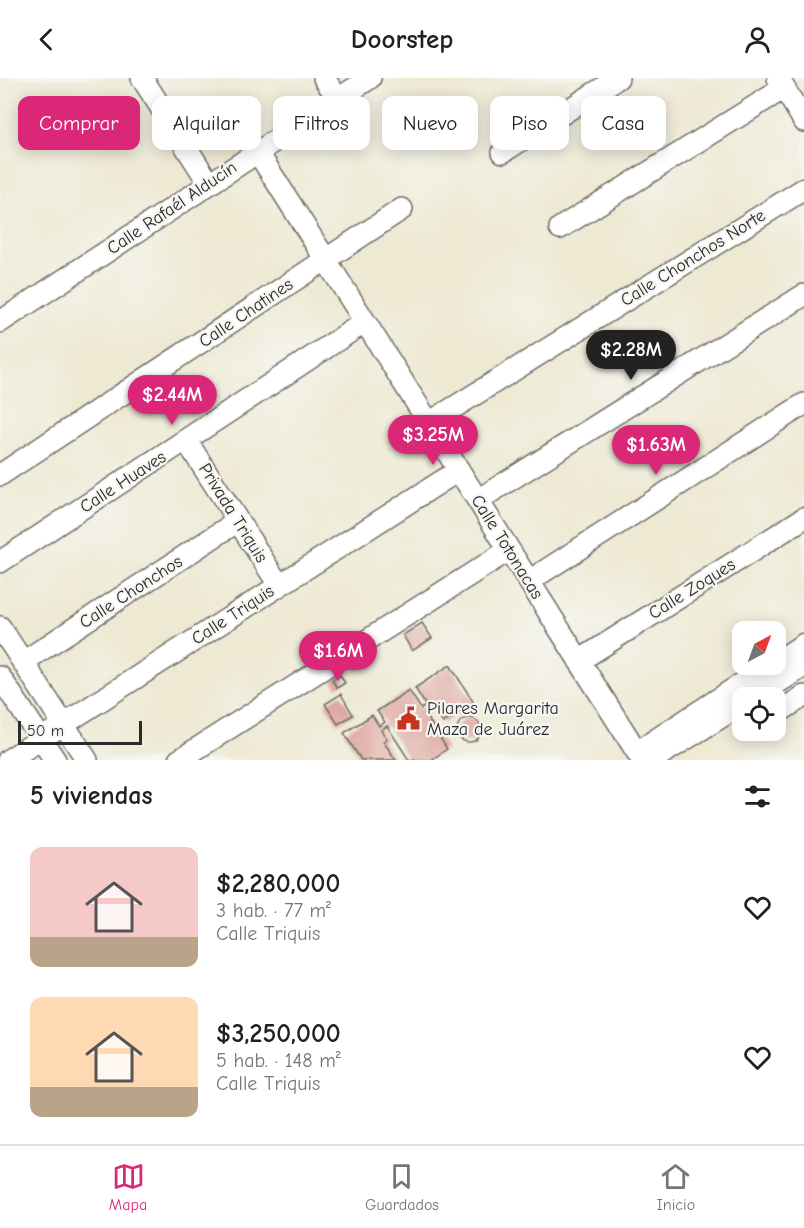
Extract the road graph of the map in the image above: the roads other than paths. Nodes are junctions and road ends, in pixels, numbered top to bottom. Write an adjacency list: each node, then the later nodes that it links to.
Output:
1 (142, 78): 12 (street)
2 (324, 78): 6 (street)
3 (370, 78): 7 (street, Calle Rafaél Alducín)
4 (618, 78): 11 (street)
5 (781, 83): 8 (street); 15 (street)
6 (336, 96)
7 (343, 96)
8 (804, 121)
9 (273, 141): 10 (street, Calle Rafaél Alducín)
10 (257, 151): 12 (street, Calle Rafaél Alducín); 16 (street, Calle Totonacas)
11 (503, 152)
12 (209, 183): 18 (street, Calle Rafaél Alducín)
13 (804, 189): 21 (street, Calle Chonchos Norte)
14 (402, 209): 16 (street, Calle Chatines)
15 (560, 228)
16 (326, 260): 19 (street, Calle Totonacas); 24 (street, Calle Chatines)
17 (804, 295): 25 (street)
18 (1, 319)
19 (365, 322): 21 (street, Calle Totonacas); 22 (street, Calle Huaves)
20 (804, 404): 30 (street)
21 (429, 423): 23 (street, Calle Totonacas)
22 (186, 440): 27 (street, Privada Triquis); 29 (street, Calle Huaves)
23 (459, 470): 25 (street, Calle Totonacas); 31 (street, Calle Triquis)
24 (0, 476)
25 (478, 500): 28 (street, Calle Totonacas)
26 (804, 518): 35 (street, Calle Zoques)
27 (238, 521): 31 (street, Privada Triquis); 36 (street, Calle Chonchos)
28 (509, 550): 30 (street, Calle Totonacas); 50 (street)
29 (0, 562)
30 (529, 581): 35 (street, Calle Totonacas)
31 (279, 585): 44 (street, Calle Triquis)
32 (0, 627): 36 (street)
33 (804, 644): 34 (street)
34 (786, 656)
35 (579, 661): 46 (street, Calle Totonacas)
36 (24, 662): 44 (street)
37 (804, 666): 40 (street)
38 (757, 675): 46 (street)
39 (0, 677): 45 (street)
40 (771, 687)
41 (804, 696): 42 (street)
42 (786, 708)
43 (732, 709): 46 (street)
44 (64, 723): 45 (street, Calle Triquis); 49 (street)
45 (41, 738): 47 (street, Calle Triquis); 48 (street)
46 (643, 757)
47 (8, 760)
48 (55, 760)
49 (87, 760)
50 (179, 760)

